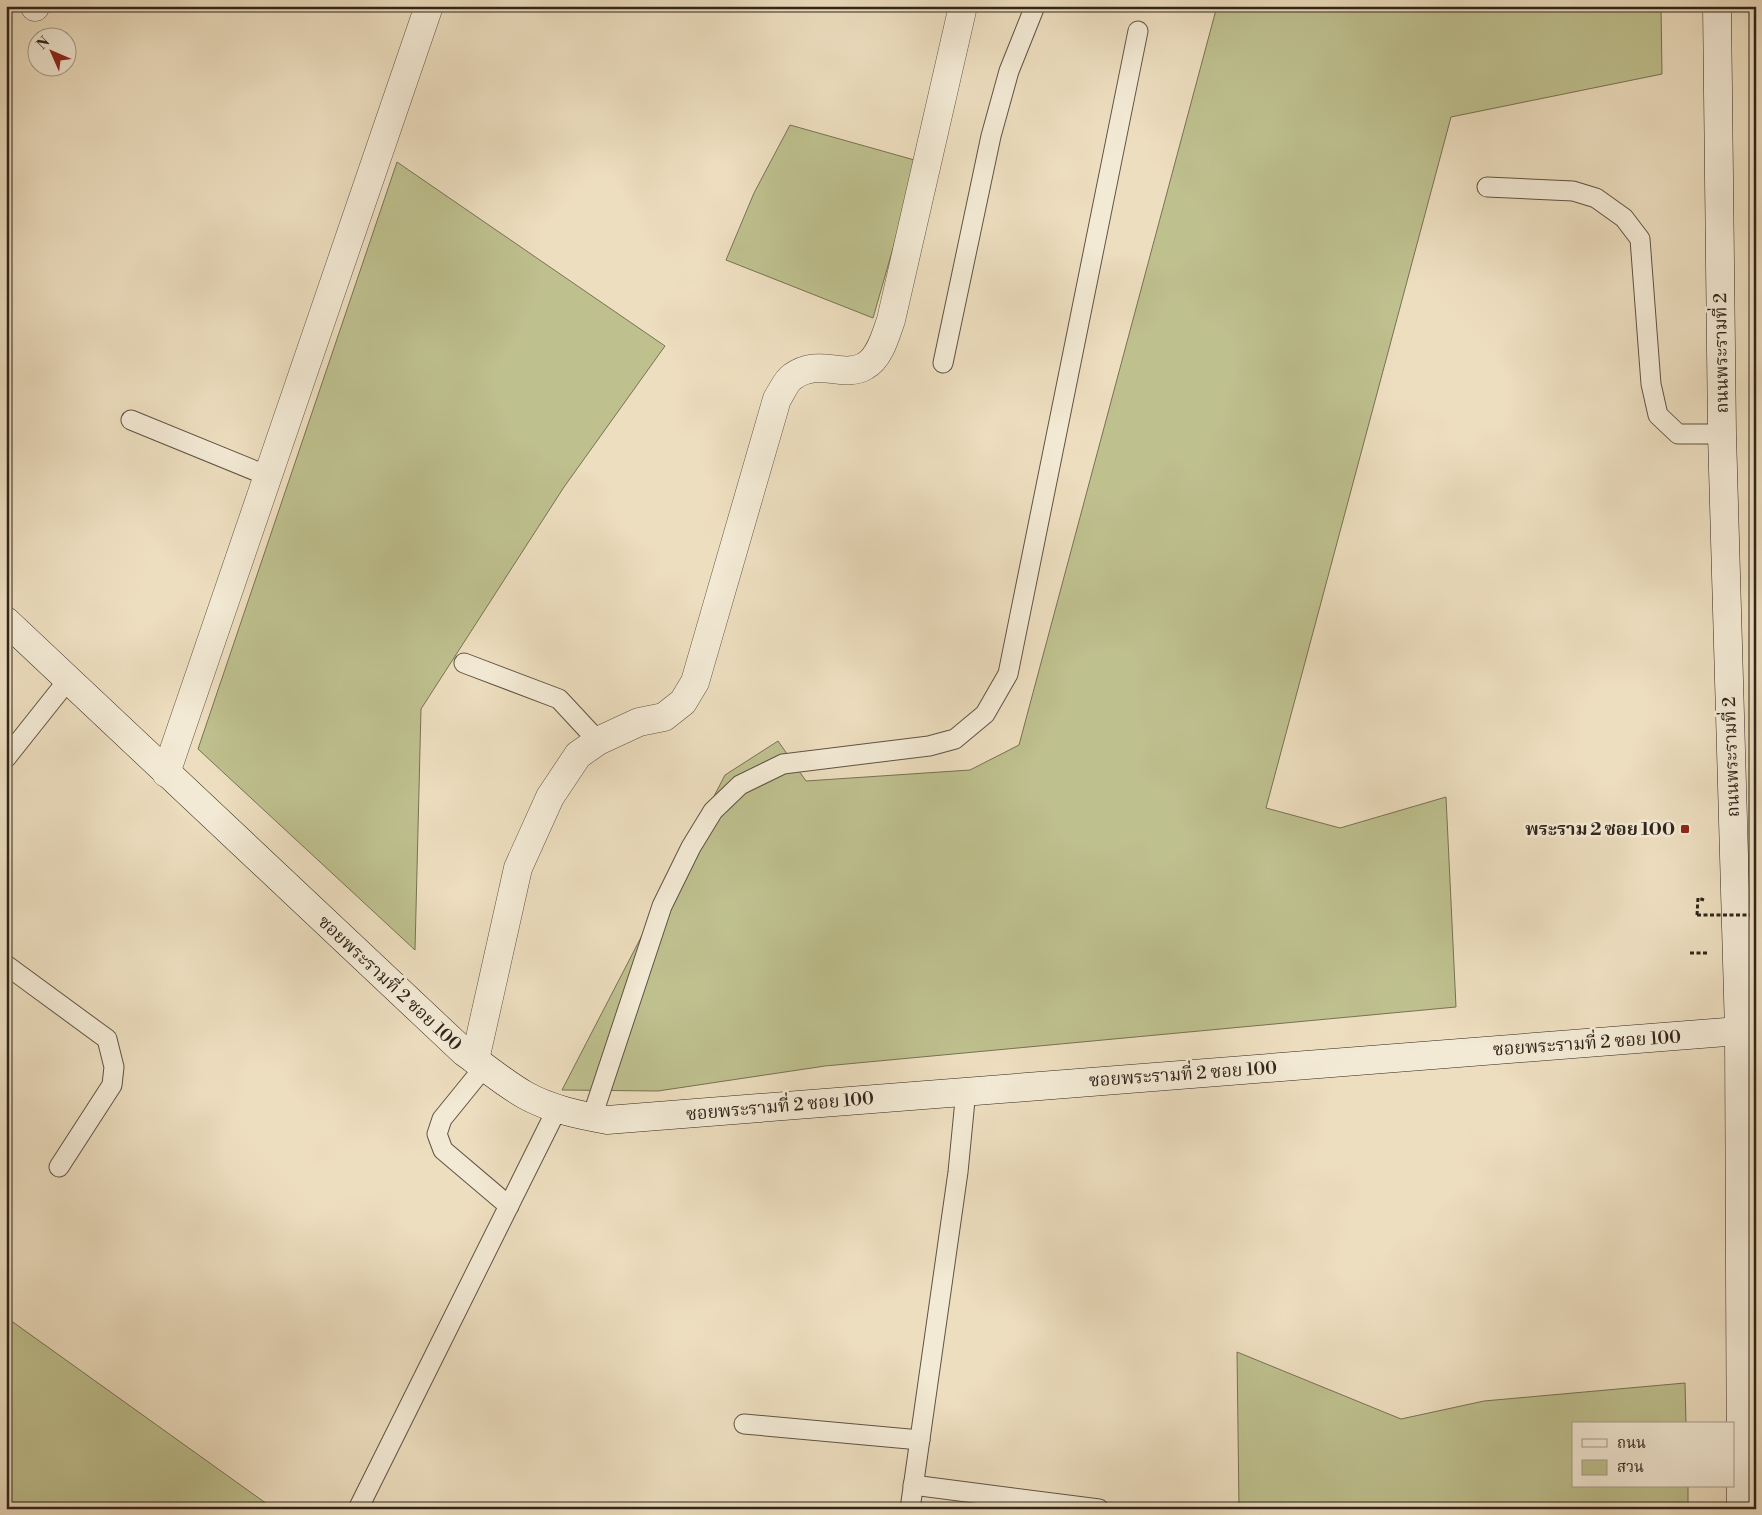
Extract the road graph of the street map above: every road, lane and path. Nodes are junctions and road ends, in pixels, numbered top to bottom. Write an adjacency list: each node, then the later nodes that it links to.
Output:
1 (429, 6): 10 (main road)
2 (963, 6): 14 (main road)
3 (1035, 6): 7 (lane)
4 (1717, 6): 9 (main road, ถนนพระรามที่ 2)
5 (1138, 31): 24 (lane)
6 (1487, 187): 9 (lane)
7 (943, 363)
8 (131, 420): 10 (lane)
9 (1722, 434): 20 (main road, ถนนพระรามที่ 2)
10 (268, 476): 16 (main road)
11 (6, 621): 13 (main road, ซอยพระรามที่ 2 ซอย 100)
12 (464, 663): 14 (lane)
13 (68, 680): 15 (lane); 16 (main road, ซอยพระรามที่ 2 ซอย 100)
14 (598, 741): 21 (main road)
15 (6, 758)
16 (166, 772): 21 (main road, ซอยพระรามที่ 2 ซอย 100)
17 (1697, 915): 18 (path, bridge)
18 (1756, 915)
19 (6, 965): 25 (lane)
20 (1739, 1031): 22 (main road, ซอยพระรามที่ 2 ซอย 100); 33 (main road, ถนนพระรามที่ 2)
21 (480, 1063): 23 (main road, ซอยพระรามที่ 2 ซอย 100); 26 (lane)
22 (966, 1090): 24 (main road, ซอยพระรามที่ 2 ซอย 100); 28 (lane)
23 (557, 1109): 24 (main road, ซอยพระรามที่ 2 ซอย 100); 26 (lane)
24 (592, 1118)
25 (59, 1167)
26 (509, 1206): 30 (lane)
27 (744, 1424): 28 (lane)
28 (920, 1440): 29 (lane)
29 (913, 1485): 31 (lane); 32 (lane)
30 (358, 1509)
31 (910, 1509)
32 (1099, 1509)
33 (1742, 1509)

